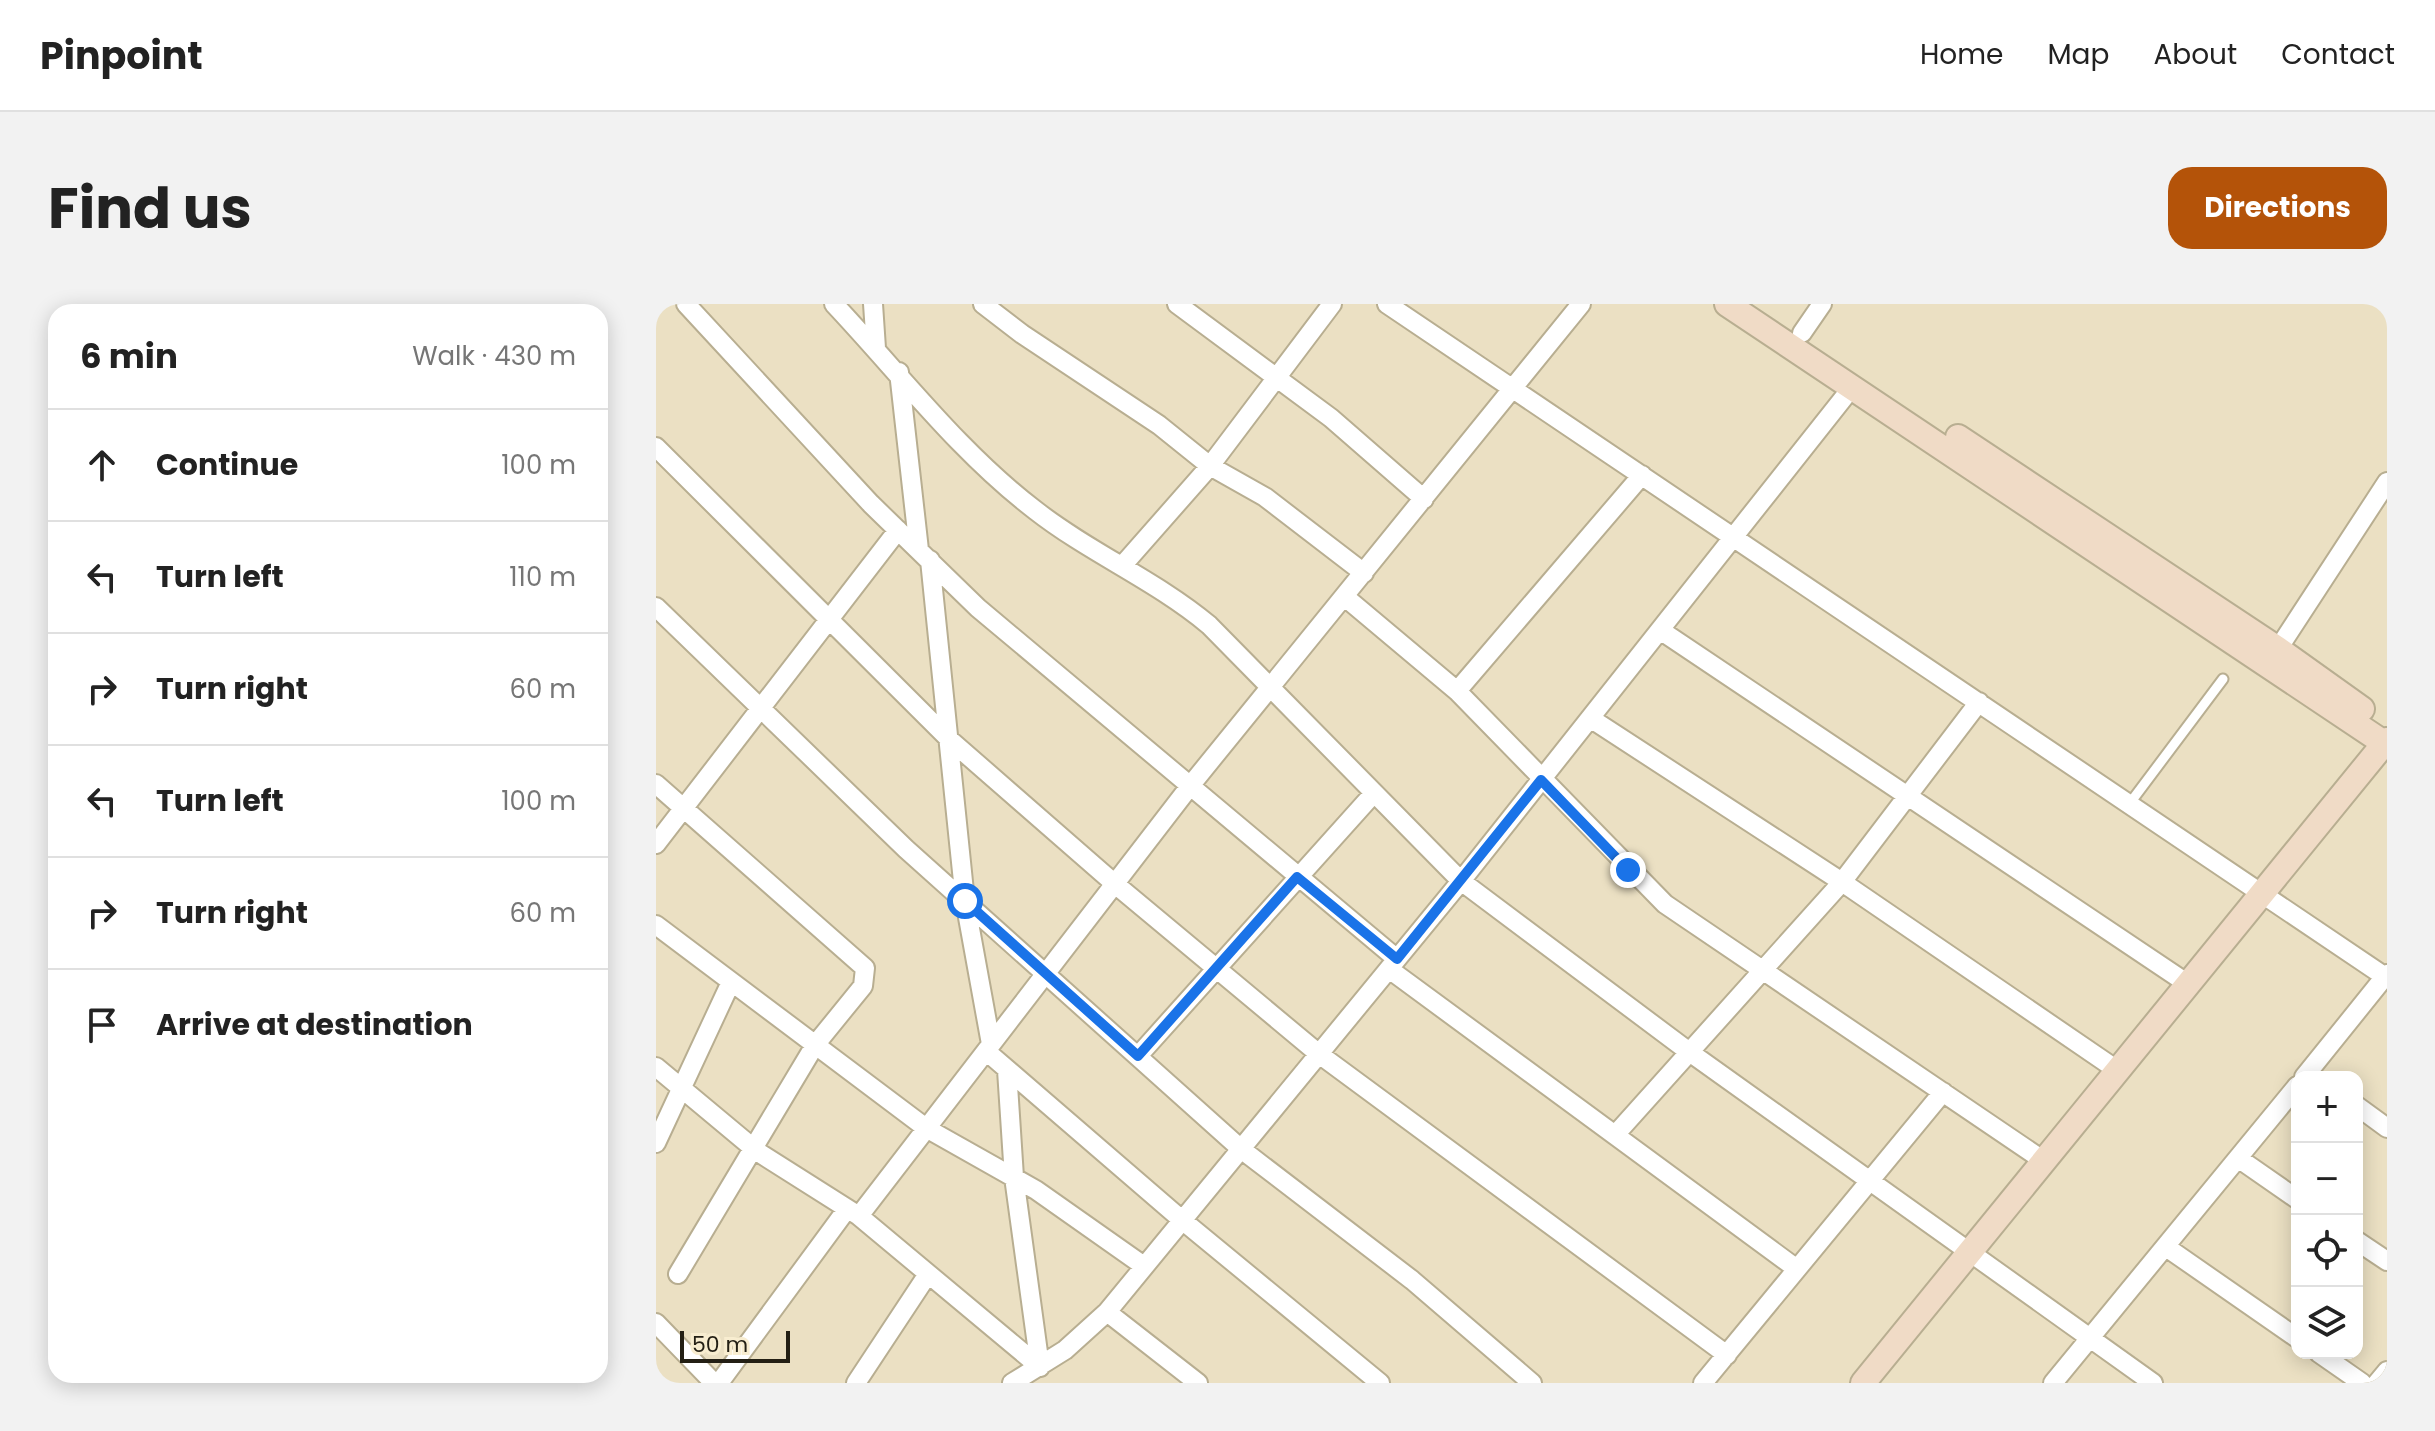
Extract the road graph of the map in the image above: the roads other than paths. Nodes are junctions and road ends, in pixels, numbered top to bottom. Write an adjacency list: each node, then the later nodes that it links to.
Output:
1 (686, 304): 24 (street)
2 (834, 304): 13 (street)
3 (873, 304): 13 (street)
4 (1177, 304): 15 (street)
5 (1332, 304): 15 (street)
6 (1387, 304): 17 (street)
7 (1581, 304): 17 (street)
8 (1727, 304): 16 (main road)
9 (1757, 304): 12 (main road)
10 (1822, 304): 12 (street)
11 (988, 306): 19 (street)
12 (1802, 333): 33 (main road)
13 (876, 348): 14 (street)
14 (899, 372): 26 (street); 27 (street)
15 (1276, 381): 19 (street); 22 (street)
16 (1853, 386): 25 (street); 40 (main road)
17 (1513, 388): 20 (street); 22 (street)
18 (656, 447): 31 (street)
19 (1210, 466): 27 (street); 28 (street)
20 (1642, 475): 25 (street); 36 (street)
21 (2387, 482): 23 (street)
22 (1424, 499): 28 (street)
23 (2380, 508): 33 (street)
24 (898, 530): 26 (street); 31 (street)
25 (1734, 537): 32 (street); 37 (street)
26 (924, 555): 41 (street); 44 (street)
27 (1122, 566): 35 (street)
28 (1364, 573): 29 (street)
29 (1345, 597): 35 (street); 36 (street)
30 (656, 607): 38 (street)
31 (828, 623): 38 (street); 41 (street)
32 (1660, 630): 39 (street); 46 (street)
33 (2278, 649): 40 (main road)
34 (2223, 679): 47 (lane)
35 (1271, 689): 44 (street); 45 (street)
36 (1457, 691): 42 (street)
37 (1979, 702): 46 (street); 47 (street)
38 (759, 710): 48 (street); 55 (street)
39 (1590, 718): 42 (street); 52 (street)
40 (2386, 738): 54 (main road)
41 (950, 740): 53 (street); 55 (street)
42 (1541, 780): 51 (street); 58 (street)
43 (656, 784): 48 (street)
44 (1190, 786): 50 (street); 53 (street)
45 (1374, 793): 50 (street); 51 (street)
46 (1910, 796): 52 (street); 63 (street)
47 (2130, 803): 54 (street)
48 (683, 811): 49 (street); 64 (street)
49 (656, 844)
50 (1297, 877): 57 (street); 59 (street)
51 (1461, 881): 57 (street); 66 (street)
52 (1842, 882): 58 (street); 71 (street)
53 (1115, 884): 59 (street); 60 (street)
54 (2263, 892): 61 (street); 63 (main road)
55 (965, 901): 60 (street); 65 (street)
56 (656, 925): 62 (street)
57 (1393, 964): 67 (street); 79 (street)
58 (1763, 968): 66 (street); 74 (street)
59 (1218, 970): 67 (street); 68 (street)
60 (1046, 973): 65 (street); 68 (street)
61 (2386, 976): 72 (street)
62 (731, 982): 64 (street); 73 (street)
63 (2188, 984): 71 (main road)
64 (815, 1045): 77 (street); 81 (street)
65 (988, 1047): 70 (street); 77 (street)
66 (1688, 1051): 79 (street); 86 (street)
67 (1319, 1054): 82 (street); 102 (street)
68 (1138, 1056): 82 (street)
69 (656, 1067): 73 (street)
70 (1007, 1070): 85 (street); 89 (street)
71 (2117, 1070): 84 (main road)
72 (2313, 1071)
73 (683, 1090): 80 (street); 81 (street)
74 (1943, 1092): 84 (street); 86 (street)
75 (2291, 1093): 83 (street)
76 (2363, 1110): 78 (street)
77 (926, 1128): 85 (street); 88 (street)
78 (2387, 1128)
79 (1615, 1135): 95 (street)
80 (656, 1143)
81 (753, 1148): 88 (street); 96 (street)
82 (1241, 1149): 89 (street); 111 (street)
83 (2238, 1158): 87 (street); 91 (street)
84 (2044, 1161): 92 (main road)
85 (1014, 1177): 94 (street); 104 (street)
86 (1870, 1181): 92 (street); 95 (street)
87 (2291, 1195)
88 (853, 1213): 97 (street); 106 (street)
89 (1182, 1220): 94 (street); 110 (street)
90 (2363, 1245): 93 (street)
91 (2166, 1247): 100 (street); 101 (street)
92 (1971, 1250): 101 (street); 113 (main road)
93 (2387, 1261)
94 (1144, 1266): 98 (street)
95 (1797, 1269): 102 (street)
96 (678, 1274)
97 (928, 1274): 104 (street); 107 (street)
98 (1107, 1312): 104 (street); 109 (street)
99 (656, 1323): 106 (street)
100 (2291, 1334)
101 (2091, 1338): 114 (street); 115 (street)
102 (1727, 1355): 112 (street)
103 (2328, 1359): 116 (street)
104 (1040, 1367): 108 (street)
105 (2387, 1371): 117 (street)
106 (716, 1383)
107 (856, 1383)
108 (1012, 1383)
109 (1198, 1383)
110 (1380, 1383)
111 (1532, 1383)
112 (1703, 1383)
113 (1863, 1383)
114 (2053, 1383)
115 (2153, 1383)
116 (2362, 1383)
117 (2377, 1383)

